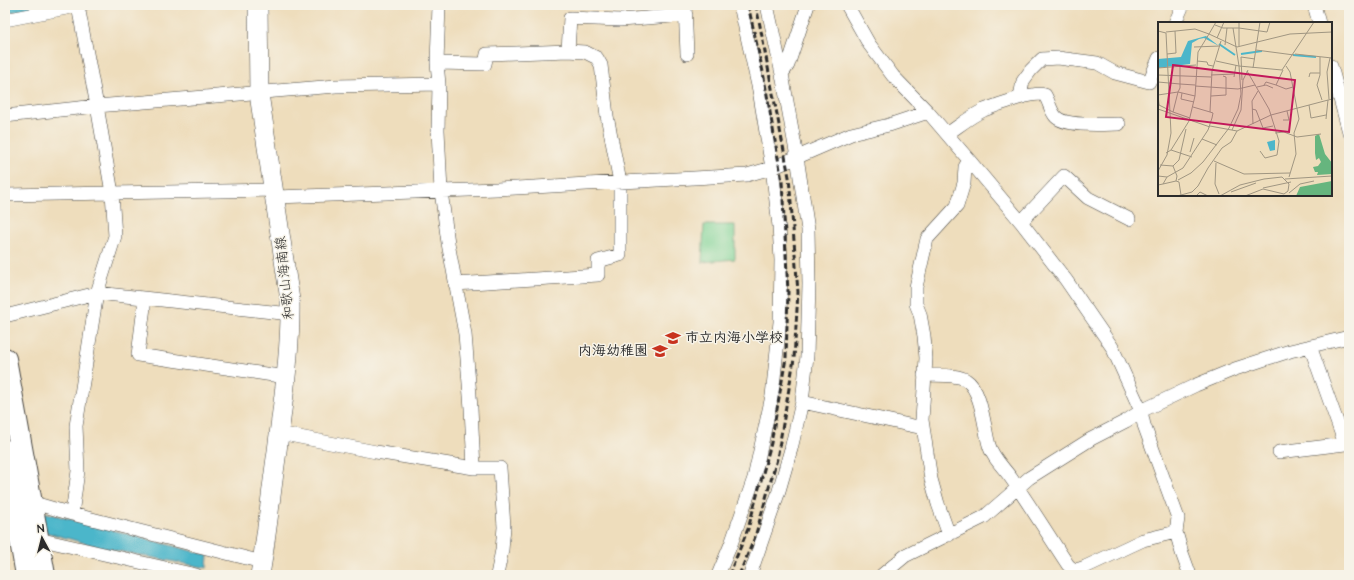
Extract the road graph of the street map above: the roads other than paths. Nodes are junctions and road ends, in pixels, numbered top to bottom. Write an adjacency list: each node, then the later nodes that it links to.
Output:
1 (80, 5): 11 (street); 24 (street)
2 (258, 5): 22 (main road, 和歌山海南線)
3 (439, 5): 16 (street)
4 (740, 5): 32 (street)
5 (767, 5): 18 (street)
6 (808, 5): 18 (street)
7 (847, 5): 25 (street)
8 (1183, 5): 12 (street)
9 (1314, 5): 13 (street)
10 (685, 10): 14 (street); 15 (street)
11 (5, 20)
12 (1175, 22)
13 (1319, 22)
14 (568, 51): 16 (street); 33 (street)
15 (687, 54)
16 (437, 63): 20 (street)
17 (1158, 63): 21 (street)
18 (782, 74): 30 (street)
19 (1333, 82): 28 (street)
20 (439, 84): 22 (street); 34 (street)
21 (1154, 84): 23 (street)
22 (259, 94): 24 (street); 36 (main road, 和歌山海南線)
23 (1020, 97): 27 (street); 29 (street)
24 (97, 106): 26 (street); 35 (street)
25 (928, 112): 29 (street); 30 (street)
26 (5, 116)
27 (1119, 124)
28 (1349, 132)
29 (947, 134): 31 (street)
30 (798, 157): 32 (street); 50 (street)
31 (969, 160): 39 (street); 48 (street)
32 (772, 168): 33 (street); 68 (street)
33 (620, 182): 34 (street); 40 (street)
34 (442, 191): 36 (street); 40 (street)
35 (112, 193): 36 (street); 37 (street); 41 (street)
36 (275, 194): 43 (main road, 和歌山海南線)
37 (5, 195)
38 (1129, 219): 39 (street)
39 (1021, 222): 51 (street)
40 (455, 284): 56 (street)
41 (97, 293): 42 (street); 44 (street); 59 (street)
42 (145, 299): 43 (street); 49 (street)
43 (291, 314): 49 (main road, 和歌山海南線)
44 (5, 316)
45 (1349, 337): 46 (street)
46 (1310, 346): 51 (street); 55 (street)
47 (5, 360): 58 (highway)
48 (924, 375): 52 (street); 57 (street)
49 (286, 377): 53 (main road, 和歌山海南線)
50 (802, 402): 52 (street); 69 (street)
51 (1141, 411): 57 (street); 60 (street)
52 (923, 428): 62 (street)
53 (279, 432): 56 (street); 63 (main road, 和歌山海南線)
54 (5, 452): 58 (highway)
55 (1279, 452)
56 (474, 468): 67 (street)
57 (1018, 488): 60 (street); 62 (street)
58 (19, 500): 59 (street); 61 (highway)
59 (72, 514): 63 (street)
60 (1176, 532): 71 (street)
61 (24, 534): 64 (highway); 65 (highway); 66 (street)
62 (949, 535): 70 (street)
63 (261, 568)
64 (27, 575)
65 (44, 575)
66 (196, 575)
67 (497, 575)
68 (718, 575)
69 (750, 575)
70 (882, 575)
71 (1190, 575)

